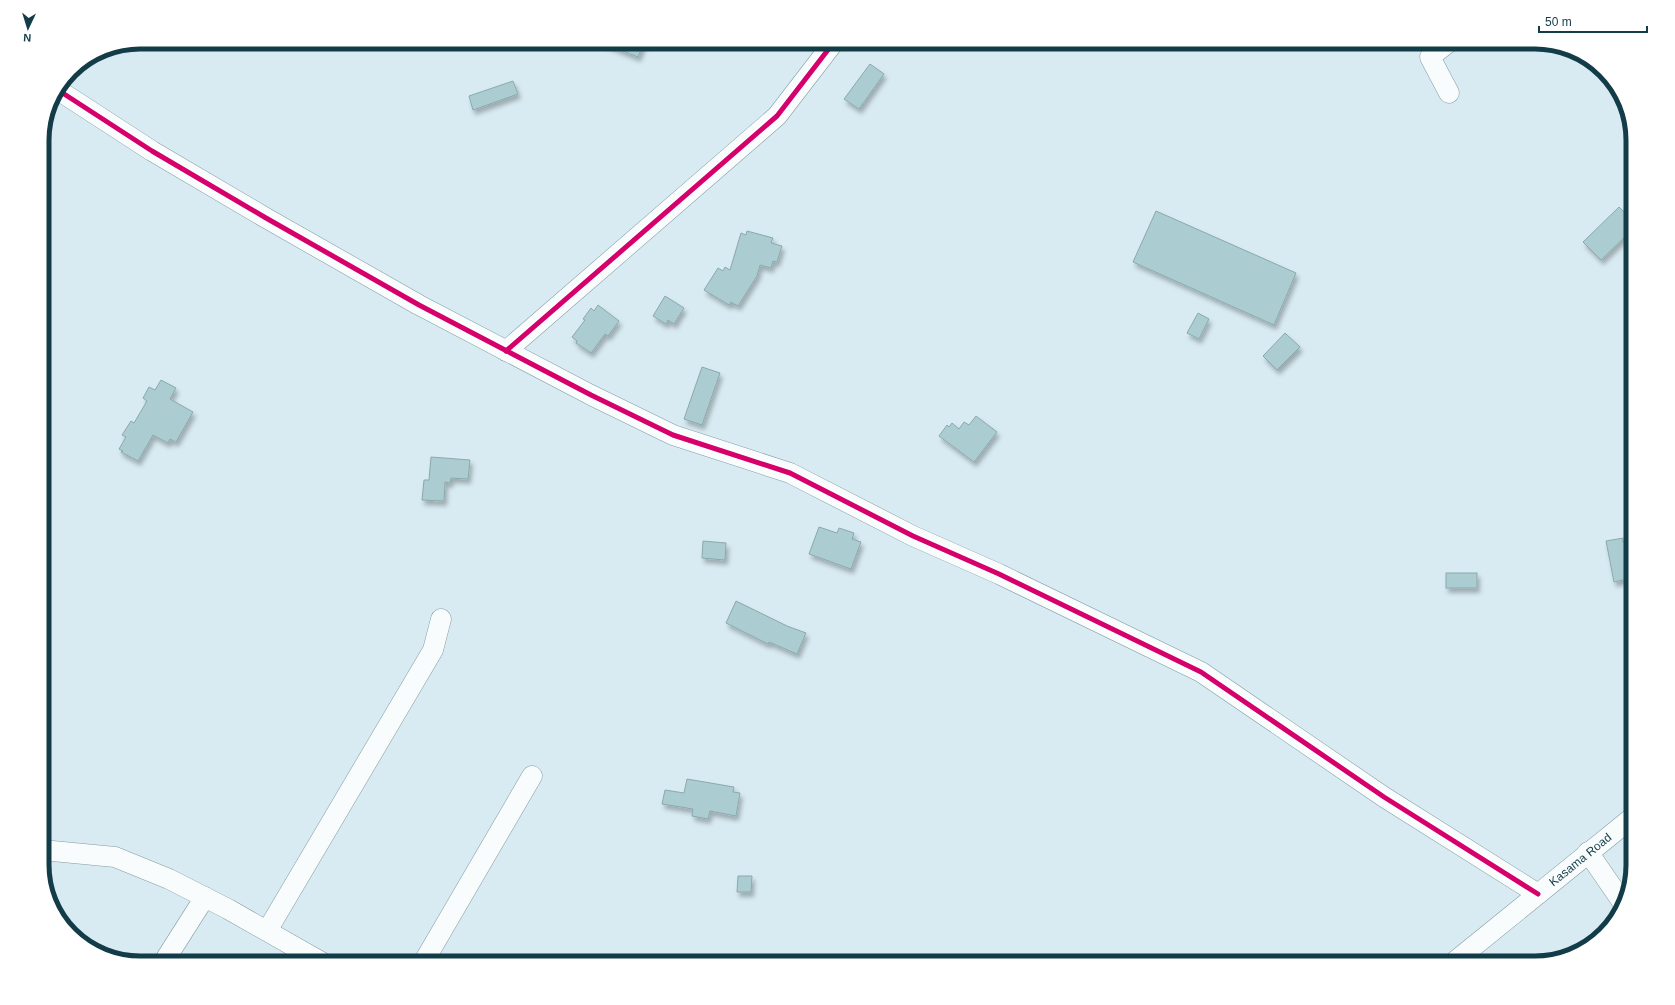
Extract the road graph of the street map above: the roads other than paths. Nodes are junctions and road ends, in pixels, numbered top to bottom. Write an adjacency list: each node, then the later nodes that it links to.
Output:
1 (829, 49): 5 (street)
2 (1441, 49): 4 (street)
3 (62, 93): 5 (street)
4 (1449, 93)
5 (506, 351): 11 (street)
6 (441, 619): 14 (street)
7 (532, 776): 17 (street)
8 (1626, 822): 10 (street, Kasama Road)
9 (49, 851): 12 (street)
10 (1588, 852): 11 (street, Kasama Road); 13 (street)
11 (1538, 894): 18 (street, Kasama Road)
12 (205, 898): 14 (street); 15 (street)
13 (1620, 898)
14 (267, 931): 16 (street)
15 (168, 956)
16 (311, 956)
17 (427, 956)
18 (1462, 956)

